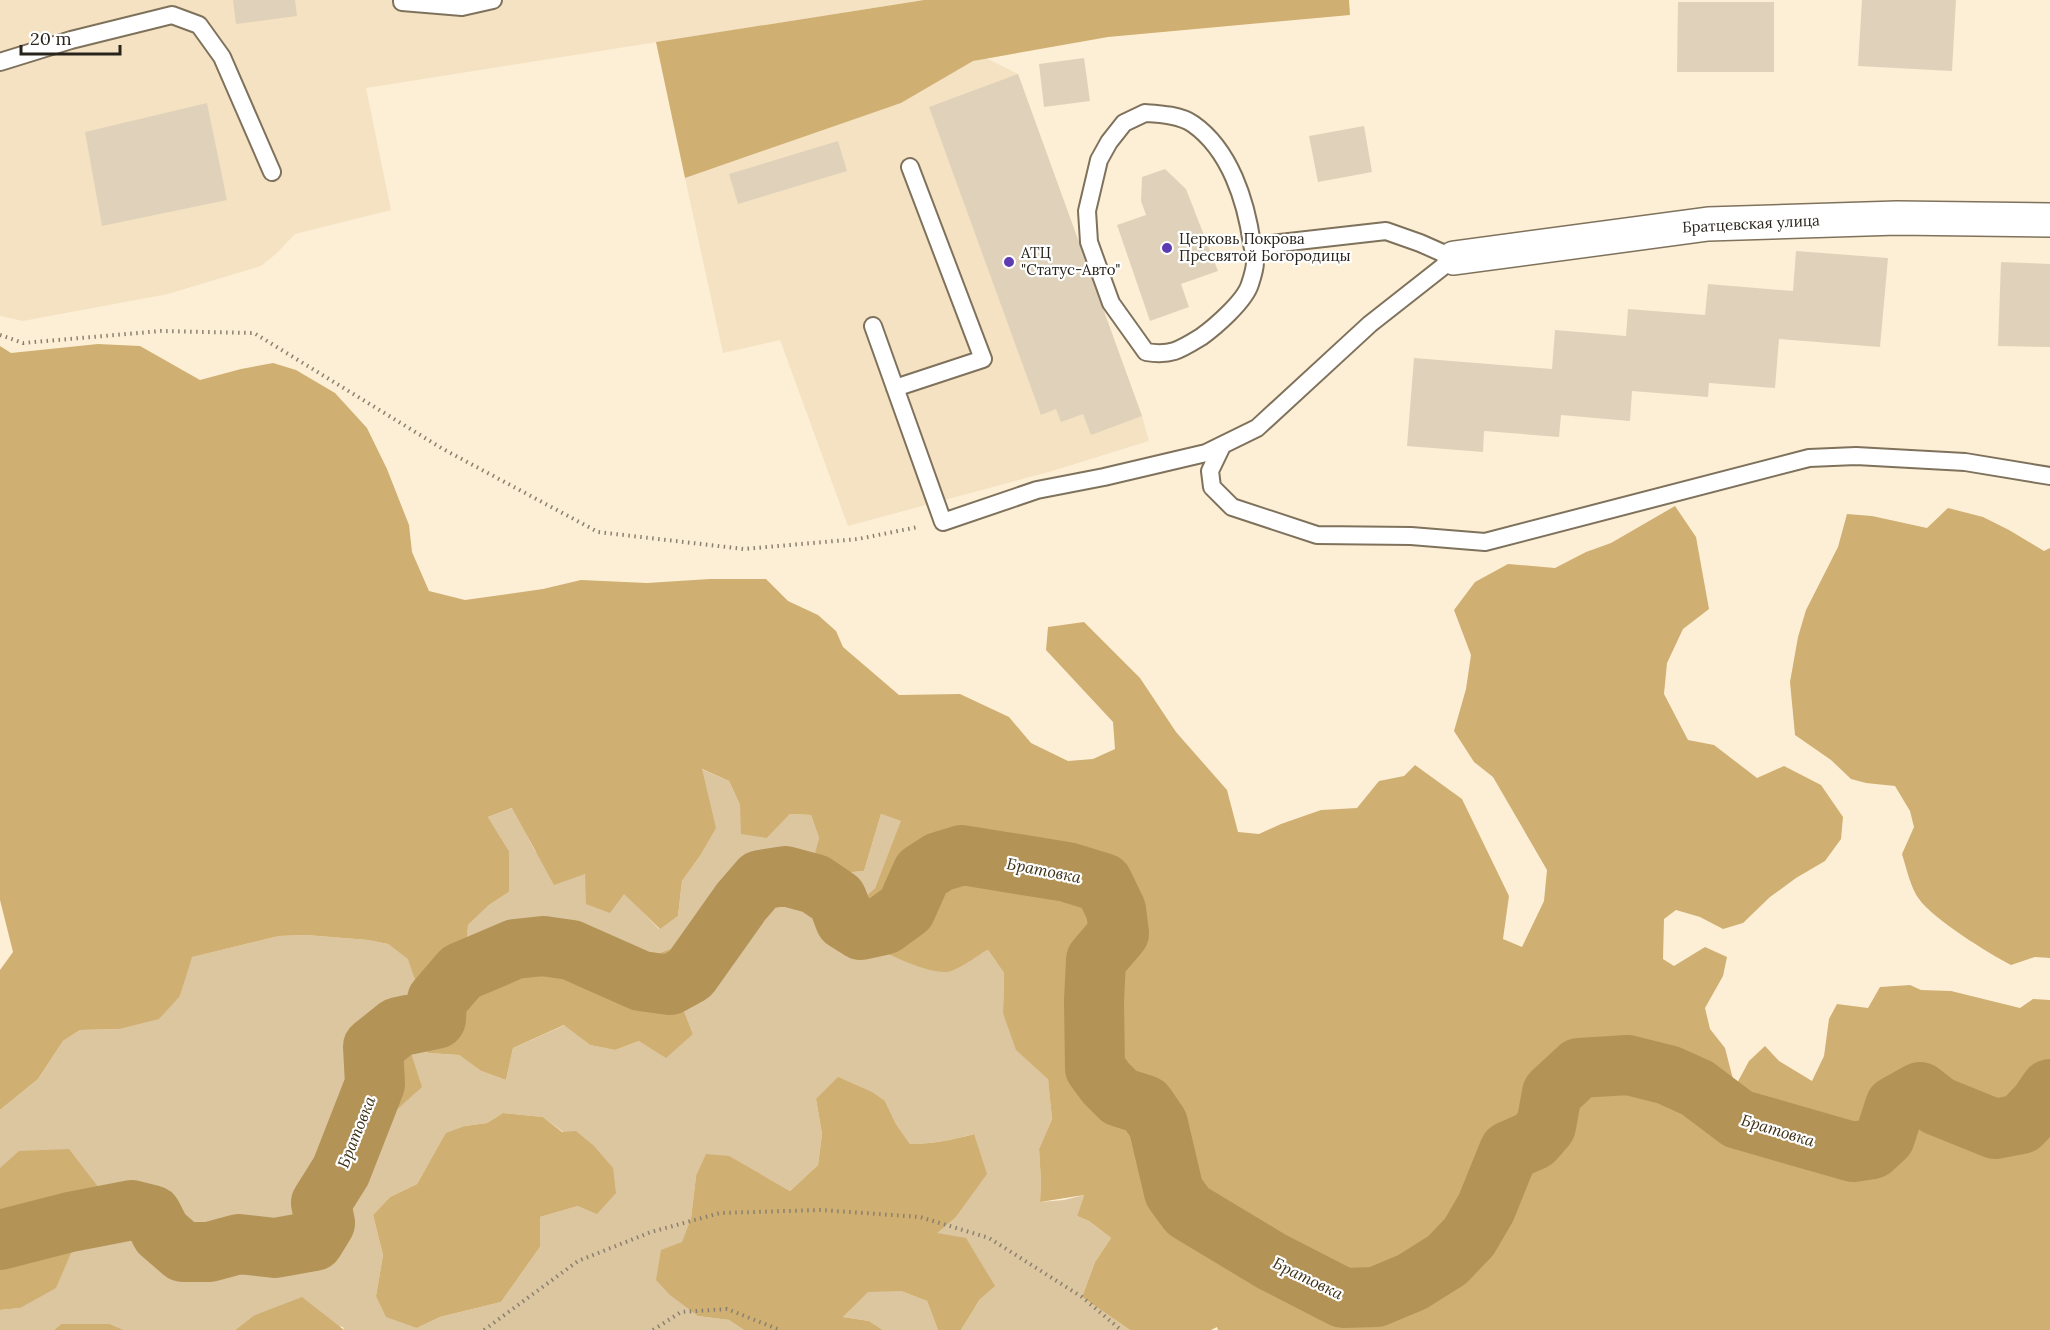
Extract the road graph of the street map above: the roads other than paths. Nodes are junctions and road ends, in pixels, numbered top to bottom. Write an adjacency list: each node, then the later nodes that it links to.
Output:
1 (402, 0): 2 (lane)
2 (493, 0)
3 (0, 62): 5 (lane)
4 (910, 166): 10 (lane)
5 (272, 172)
6 (2050, 220): 8 (street, Братцевская улица)
7 (1253, 246): 7 (lane); 8 (lane)
8 (1454, 258): 11 (lane)
9 (873, 326): 10 (lane)
10 (895, 388): 11 (lane)
11 (1222, 446): 12 (lane)
12 (2050, 476)

